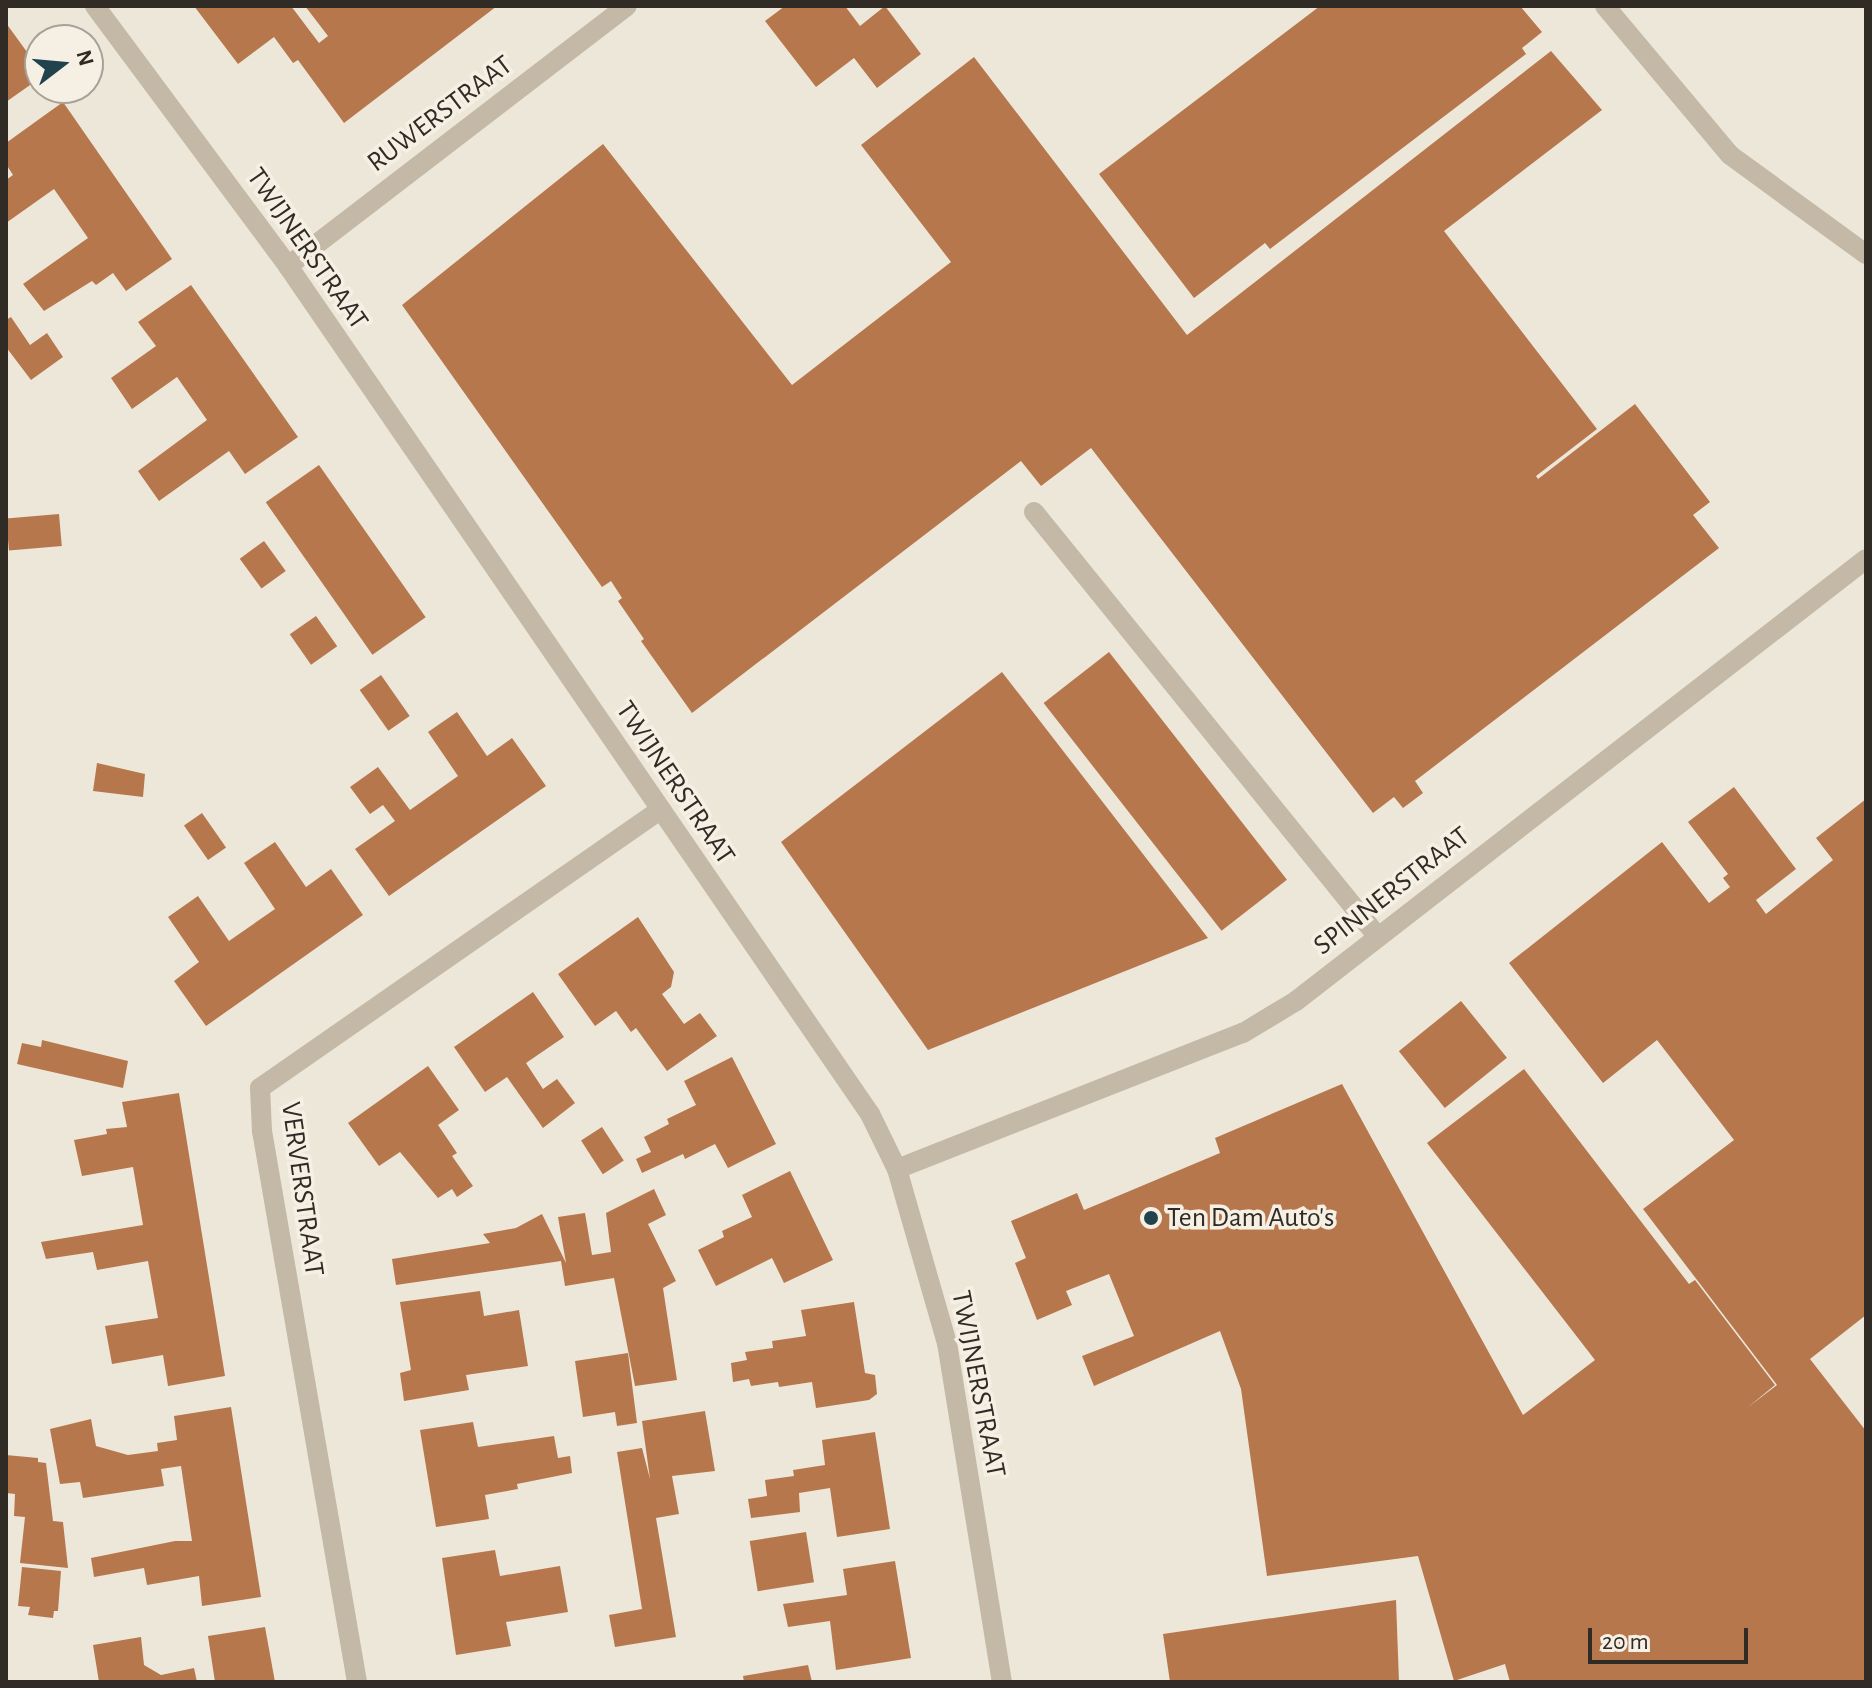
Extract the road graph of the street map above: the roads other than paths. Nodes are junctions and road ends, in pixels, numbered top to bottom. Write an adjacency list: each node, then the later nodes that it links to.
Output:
1 (95, 6): 5 (street, TWIJNERSTRAAT)
2 (627, 6): 5 (street, RUWERSTRAAT)
3 (1605, 6): 4 (street)
4 (1866, 254)
5 (288, 266): 8 (street, TWIJNERSTRAAT)
6 (1034, 512): 9 (street)
7 (1866, 559): 9 (street, SPINNERSTRAAT)
8 (659, 811): 10 (street, TWIJNERSTRAAT); 11 (street, VERVERSTRAAT)
9 (1378, 937): 10 (street, SPINNERSTRAAT)
10 (897, 1169): 12 (street, TWIJNERSTRAAT)
11 (357, 1682)
12 (1002, 1682)

